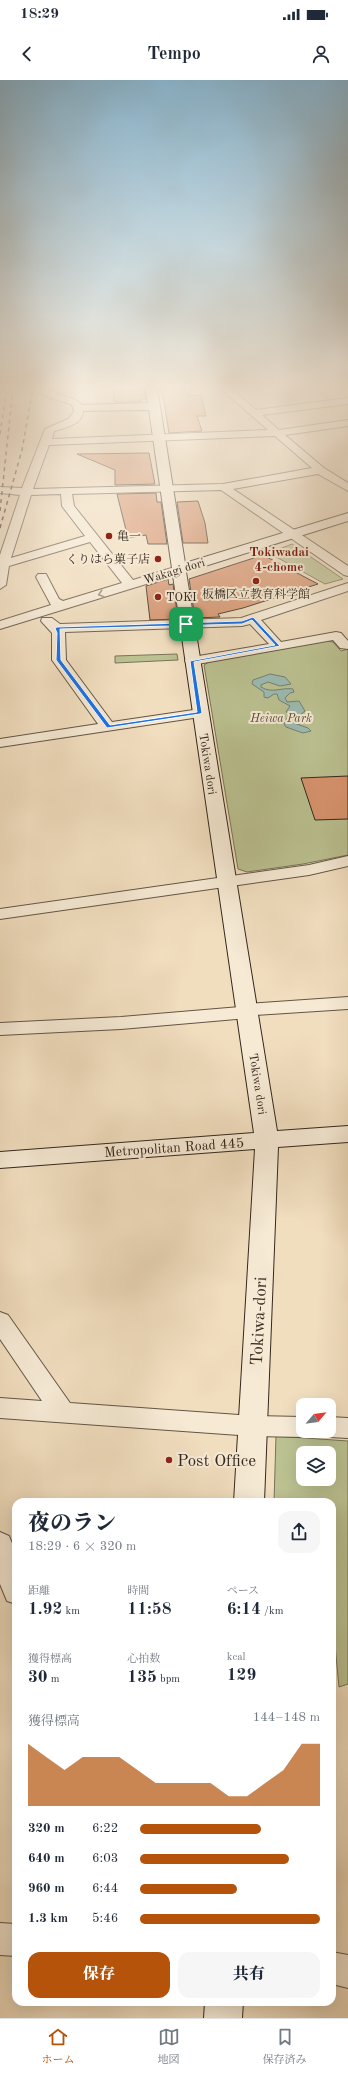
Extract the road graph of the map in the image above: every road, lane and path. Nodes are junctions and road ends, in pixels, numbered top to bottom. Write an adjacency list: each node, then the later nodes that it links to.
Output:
1 (33, 478): 10 (street)
2 (165, 478): 7 (street, Tokiwa dori)
3 (272, 478): 5 (street)
4 (333, 478): 6 (street)
5 (223, 487): 7 (street); 12 (street)
6 (348, 488)
7 (166, 489): 9 (street); 15 (street, Tokiwa dori)
8 (0, 490): 10 (street)
9 (66, 491): 10 (street); 13 (street)
10 (28, 492): 14 (street)
11 (348, 517): 12 (street, Wakagi dori)
12 (291, 534): 15 (street, Wakagi dori); 16 (street)
13 (91, 538): 14 (street); 19 (street)
14 (3, 564): 18 (street)
15 (178, 570): 19 (street, Wakagi dori); 24 (street, Tokiwa dori)
16 (348, 572)
17 (42, 577): 21 (street)
18 (0, 585)
19 (130, 585): 21 (street, Wakagi dori, one-way to 21)
20 (348, 587): 23 (street)
21 (61, 606): 22 (street, Wakagi dori)
22 (37, 614): 25 (street, Wakagi dori); 26 (street)
23 (253, 619): 24 (street); 28 (street)
24 (186, 624): 26 (street); 29 (street, Tokiwa dori)
25 (0, 625)
26 (57, 628): 31 (street)
27 (348, 645): 28 (street)
28 (278, 646): 29 (street)
29 (192, 661): 30 (street, Tokiwa dori)
30 (200, 713): 31 (street); 34 (street, Tokiwa dori)
31 (108, 727): 32 (street)
32 (0, 743)
33 (348, 861): 34 (street)
34 (225, 881): 35 (street); 37 (street, Tokiwa dori)
35 (0, 914)
36 (348, 1003): 37 (street)
37 (248, 1011): 38 (street); 40 (street, Tokiwa dori)
38 (0, 1029)
39 (348, 1134): 40 (street, Metropolitan Road 445)
40 (267, 1140): 41 (street, Metropolitan Road 445); 45 (street, Tokiwa-dori)
41 (0, 1160)
42 (0, 1321): 44 (street)
43 (0, 1408): 44 (street)
44 (63, 1413): 45 (street)
45 (253, 1426): 46 (street); 49 (street, Tokiwa-dori)
46 (296, 1427)
47 (336, 1428): 48 (street)
48 (348, 1428)
49 (249, 1498)
50 (0, 1544): 51 (street)
51 (12, 1580)
52 (0, 1939): 53 (street)
53 (12, 1940)
54 (336, 1968): 55 (street)
55 (348, 1972)
56 (224, 2006): 57 (street)
57 (223, 2018)

